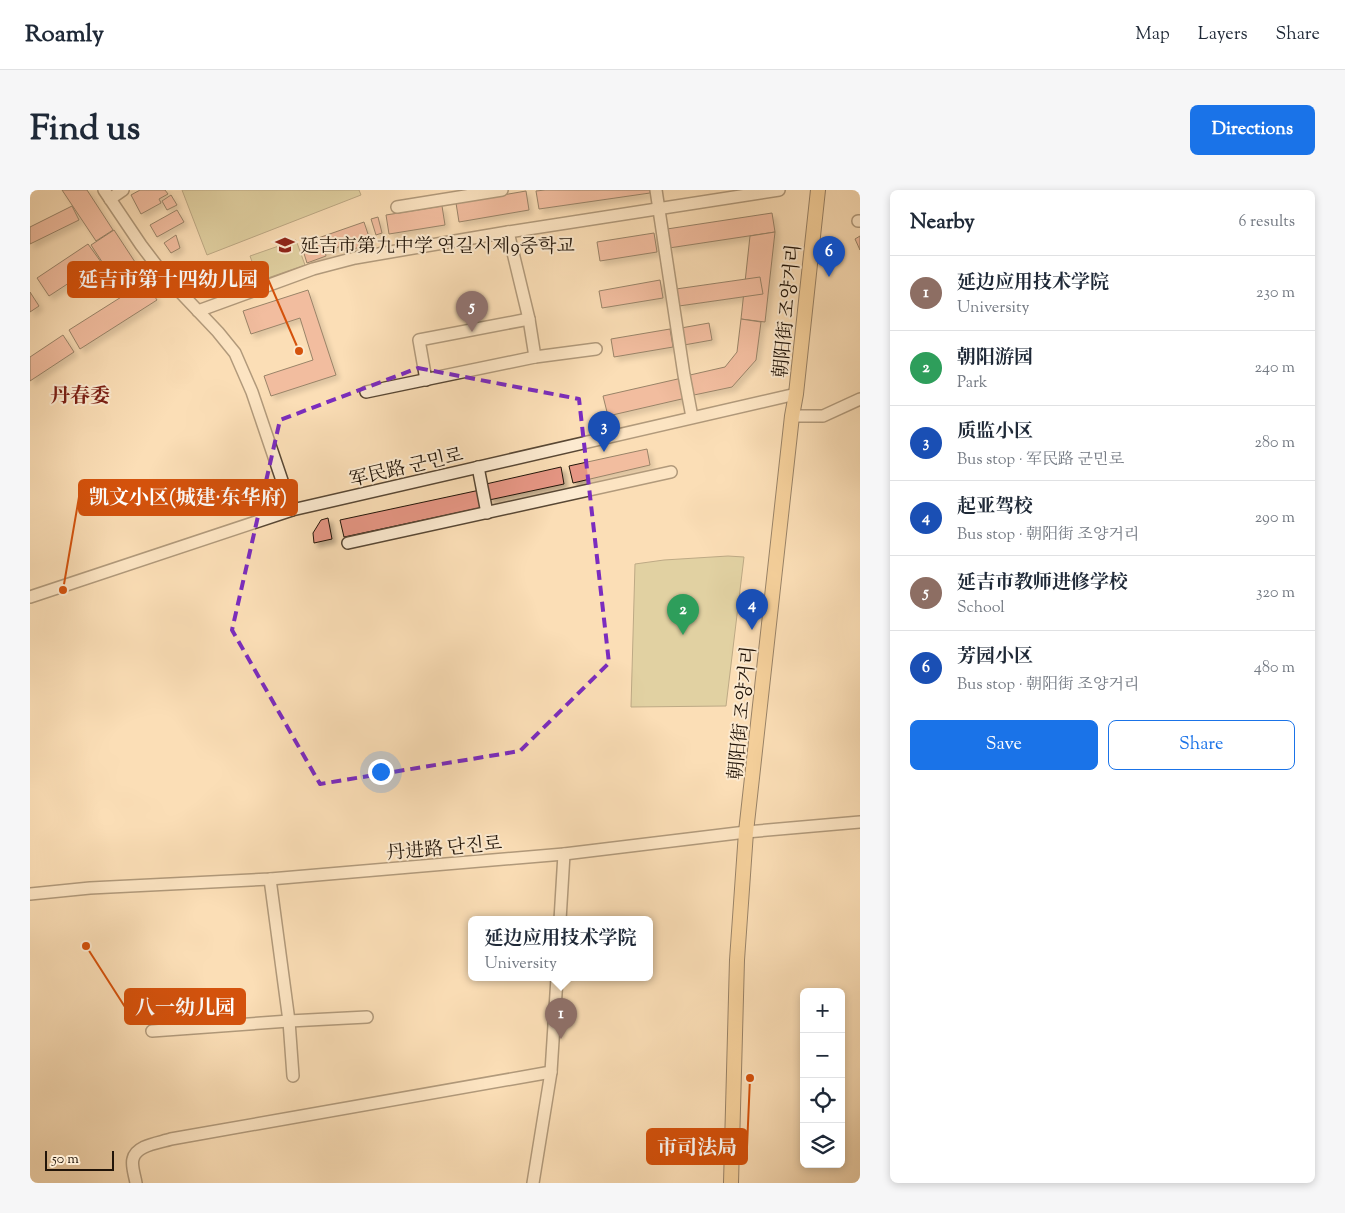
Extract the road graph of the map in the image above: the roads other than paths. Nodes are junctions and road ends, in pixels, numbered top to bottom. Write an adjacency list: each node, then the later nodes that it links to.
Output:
1 (123, 190): 6 (street)
2 (502, 190): 7 (street)
3 (656, 190): 8 (street)
4 (779, 190): 8 (street)
5 (818, 190): 16 (main road, 朝阳街 조양거리)
6 (107, 194): 10 (street)
7 (398, 207)
8 (660, 209): 9 (street); 19 (street)
9 (508, 232): 10 (street); 11 (street)
10 (198, 311): 22 (street)
11 (529, 320): 13 (street); 14 (street)
12 (596, 349): 13 (street)
13 (535, 357): 14 (street)
14 (426, 380): 15 (street)
15 (366, 392)
16 (796, 394): 18 (main road, 朝阳街 조양거리); 19 (street, 军民路 군민로)
17 (860, 399): 18 (street)
18 (792, 416): 27 (main road, 朝阳街 조양거리)
19 (692, 417): 20 (street, 军民路 군민로)
20 (478, 467): 22 (street, 军民路 군민로); 23 (street)
21 (670, 472): 23 (street)
22 (292, 510): 25 (street, 军民路 군민로)
23 (487, 513): 24 (street)
24 (348, 543)
25 (30, 597)
26 (860, 822): 27 (street, 丹进路 단진로)
27 (746, 832): 28 (street, 丹进路 단진로); 40 (main road, 朝阳街 조양거리)
28 (564, 854): 29 (street, 丹进路 단진로); 31 (street)
29 (270, 878): 30 (street, 丹进路 단진로); 34 (street)
30 (30, 894)
31 (560, 916)
32 (557, 981): 36 (street)
33 (368, 1017): 34 (street)
34 (289, 1021): 35 (street); 37 (street)
35 (152, 1031)
36 (551, 1072): 38 (street); 39 (street)
37 (292, 1076)
38 (136, 1183)
39 (533, 1183)
40 (731, 1183)

